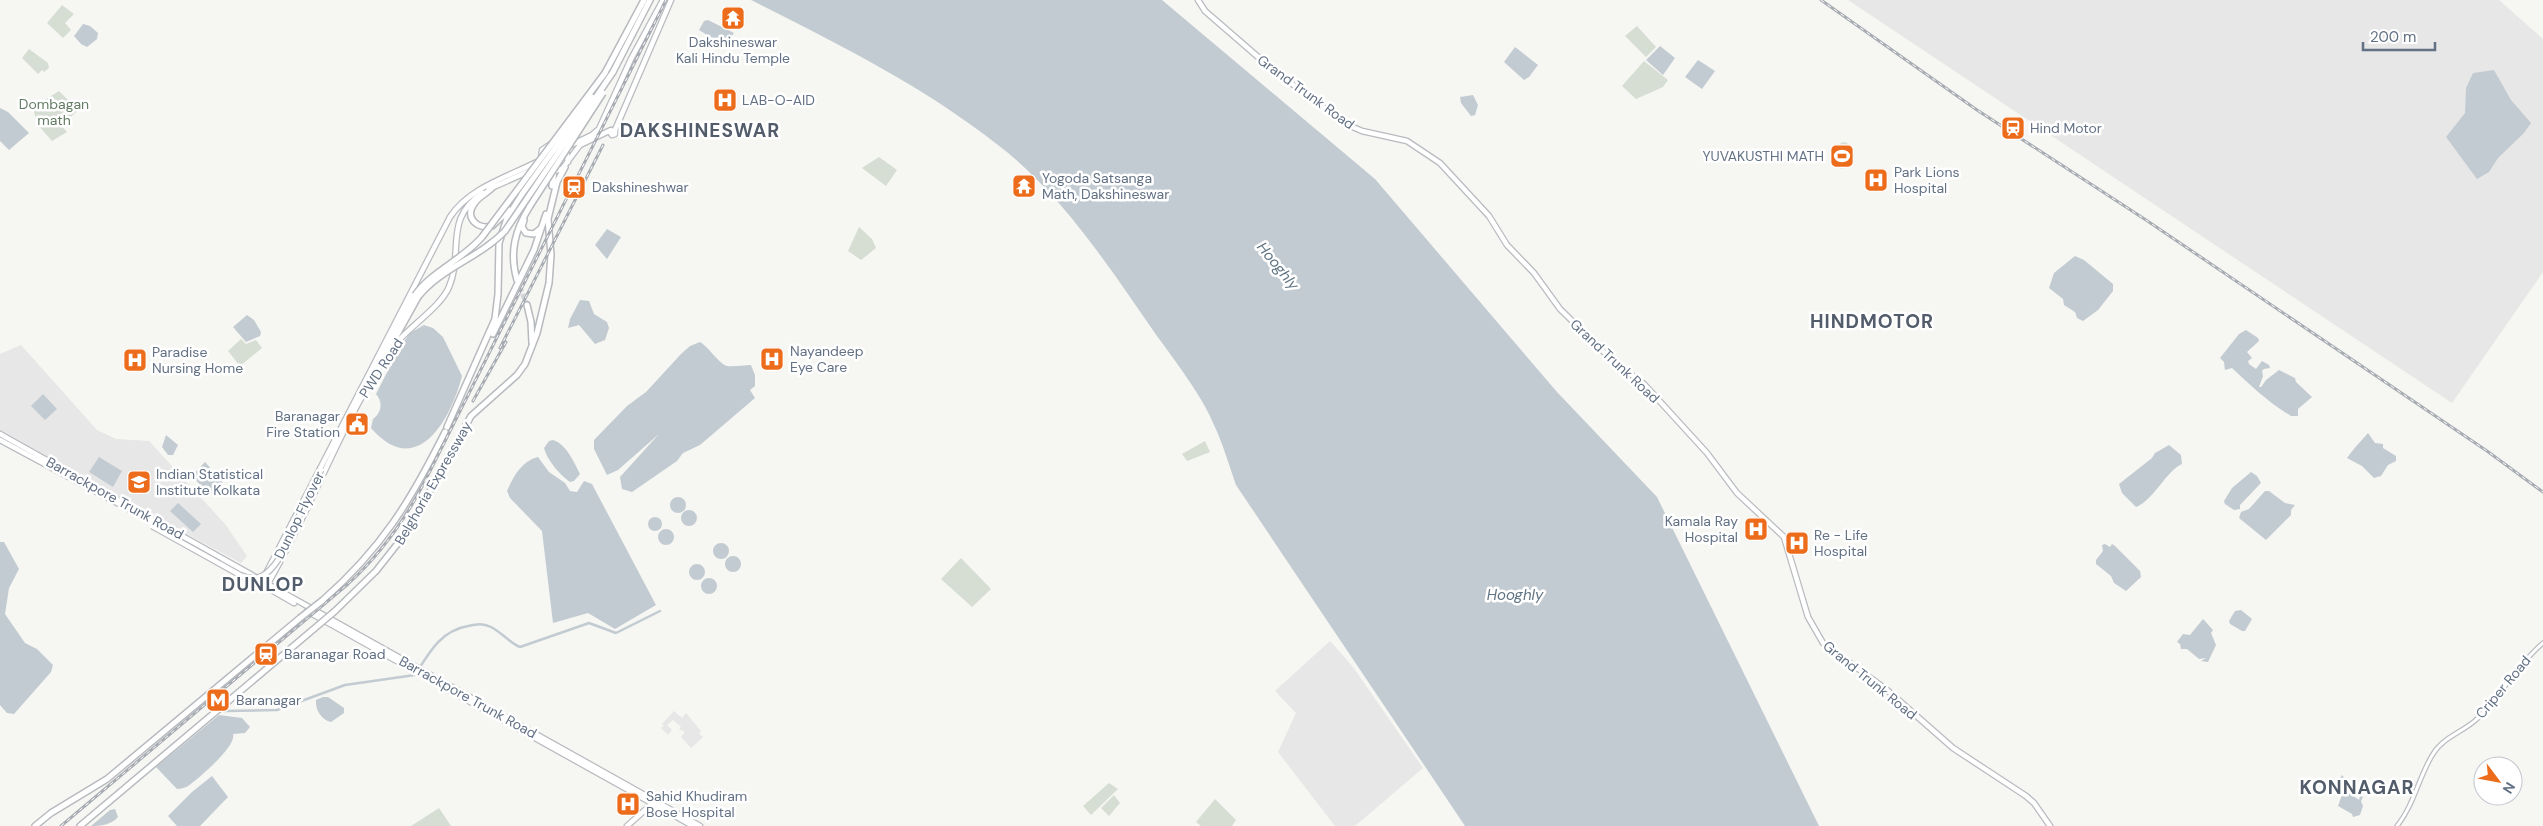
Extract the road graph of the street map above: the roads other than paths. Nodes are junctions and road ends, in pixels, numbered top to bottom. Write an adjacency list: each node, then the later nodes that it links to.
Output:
1 (644, 0): 7 (highway)
2 (650, 0): 6 (highway)
3 (663, 0): 8 (main road)
4 (1198, 0): 37 (main road, Grand Trunk Road)
5 (670, 2): 8 (main road)
6 (613, 72): 15 (highway, bridge); 18 (highway, bridge)
7 (606, 73): 14 (highway, bridge); 18 (highway, bridge)
8 (596, 135): 9 (main road); 11 (main road)
9 (564, 147): 10 (main road); 11 (main road)
10 (542, 163): 12 (main road); 13 (main road, PWD Road); 23 (main road, PWD Road)
11 (566, 164): 12 (main road); 20 (highway)
12 (554, 171): 16 (highway)
13 (492, 188): 14 (highway); 21 (main road, PWD Road)
14 (522, 194): 22 (highway)
15 (530, 206): 16 (highway); 17 (highway)
16 (544, 219): 22 (highway)
17 (517, 280)
18 (416, 296): 21 (highway); 23 (highway)
19 (527, 306): 20 (highway)
20 (530, 350): 33 (highway, Belghoria Expressway, bridge)
21 (383, 360): 26 (main road, PWD Road)
22 (474, 370): 32 (highway, Belghoria Expressway, bridge)
23 (372, 371): 28 (main road, PWD Road)
24 (0, 434): 28 (main road, Barrackpore Trunk Road)
25 (0, 440): 27 (main road, Barrackpore Trunk Road)
26 (329, 458): 27 (main road, Dunlop Flyover, bridge); 29 (main road, PWD Road)
27 (139, 515): 28 (main road, Barrackpore Trunk Road)
28 (261, 582): 29 (main road, Barrackpore Trunk Road)
29 (266, 585): 31 (main road, Barrackpore Trunk Road)
30 (2543, 643): 38 (main road, Criper Road)
31 (654, 802): 34 (main road); 35 (main road, Barrackpore Trunk Road); 36 (main road, Barrackpore Trunk Road)
32 (35, 826)
33 (80, 826)
34 (627, 826)
35 (692, 826)
36 (700, 826)
37 (2050, 826)
38 (2398, 826)

